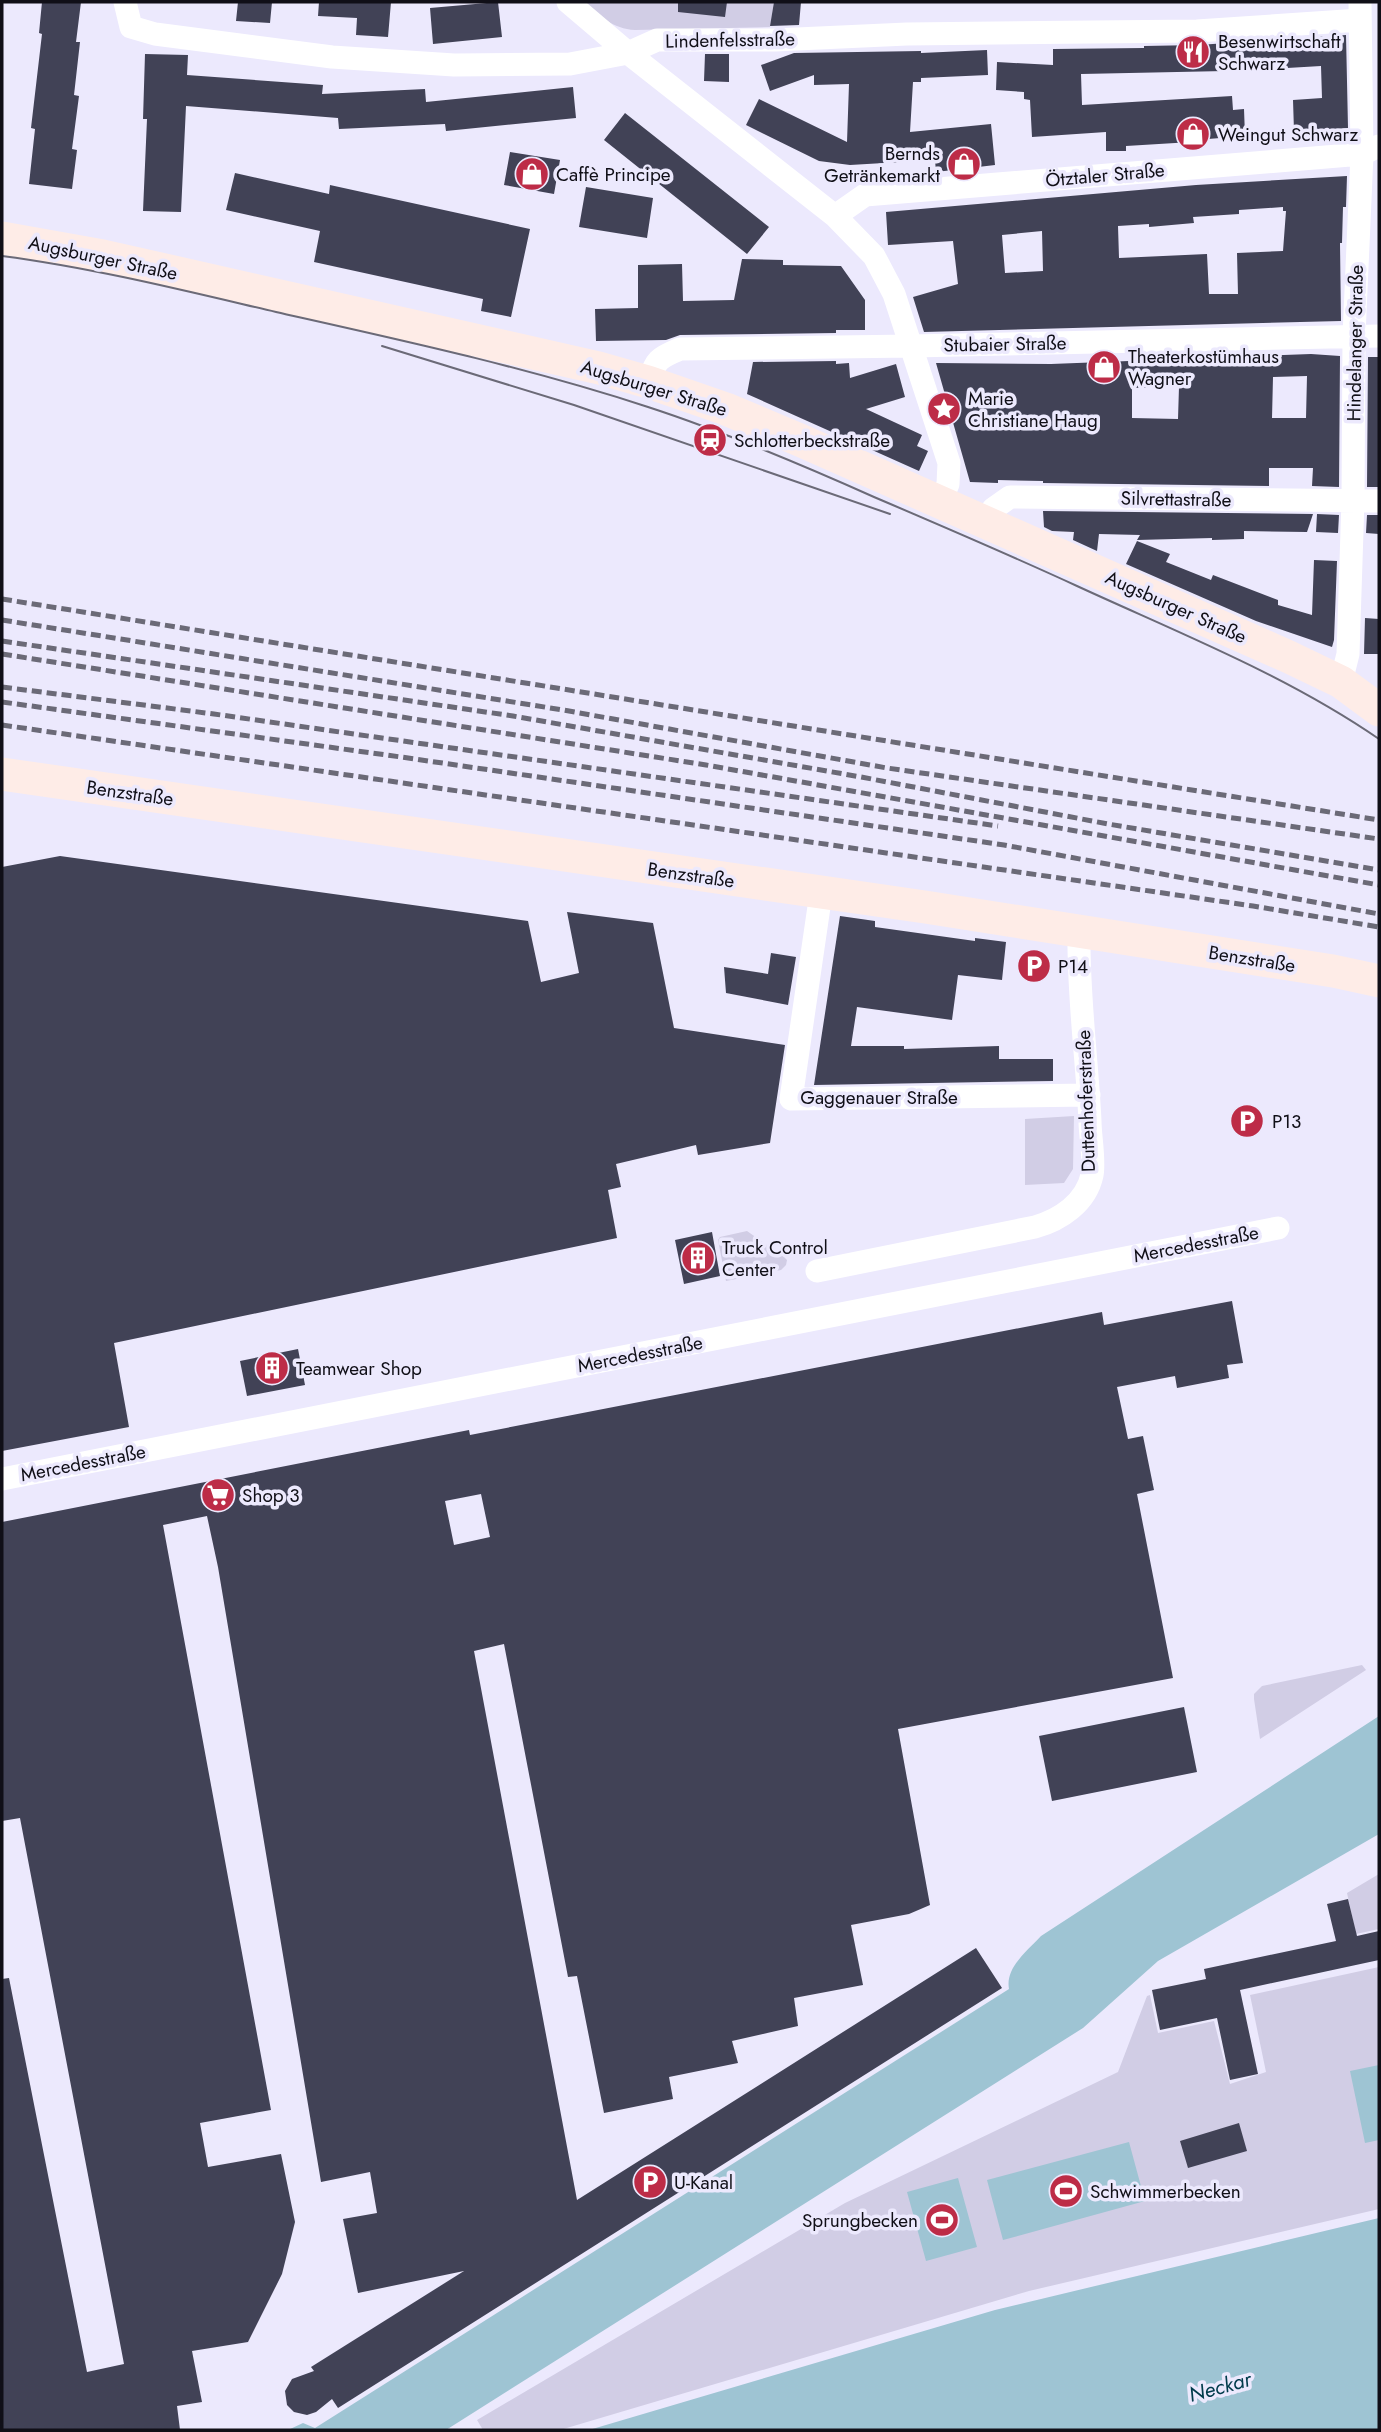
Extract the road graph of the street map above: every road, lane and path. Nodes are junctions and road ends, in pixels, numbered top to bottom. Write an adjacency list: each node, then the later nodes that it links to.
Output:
1 (125, 2): 4 (street, Lindenfelsstraße)
2 (568, 2): 4 (street)
3 (1360, 11): 4 (street, Lindenfelsstraße); 5 (street, Hindelanger Straße)
4 (628, 53): 6 (street)
5 (1370, 150): 6 (street, Ötztaler Straße); 8 (street, Hindelanger Straße)
6 (835, 216): 10 (street)
7 (2, 238): 11 (main road, Augsburger Straße)
8 (1354, 336): 9 (street, Stubaier Straße); 10 (street, Stubaier Straße); 12 (street, Hindelanger Straße)
9 (1379, 336)
10 (912, 346): 11 (street, Stubaier Straße); 14 (street)
11 (648, 382): 14 (main road, Augsburger Straße)
12 (1353, 500): 13 (street, Silvrettastraße); 15 (street, Silvrettastraße); 16 (street, Hindelanger Straße)
13 (1379, 501)
14 (940, 503): 15 (main road, Augsburger Straße)
15 (985, 523): 16 (main road, Augsburger Straße)
16 (1341, 682): 17 (main road, Augsburger Straße)
17 (1376, 701)
18 (2, 774): 19 (main road, Benzstraße)
19 (821, 893): 20 (main road, Benzstraße); 22 (street, Gaggenauer Straße)
20 (1079, 933): 21 (main road, Benzstraße); 22 (street, Duttenhoferstraße)
21 (1379, 981)
22 (1089, 1095): 24 (street, Duttenhoferstraße)
23 (1278, 1228): 25 (street, Mercedesstraße)
24 (817, 1271)
25 (2, 1479)

